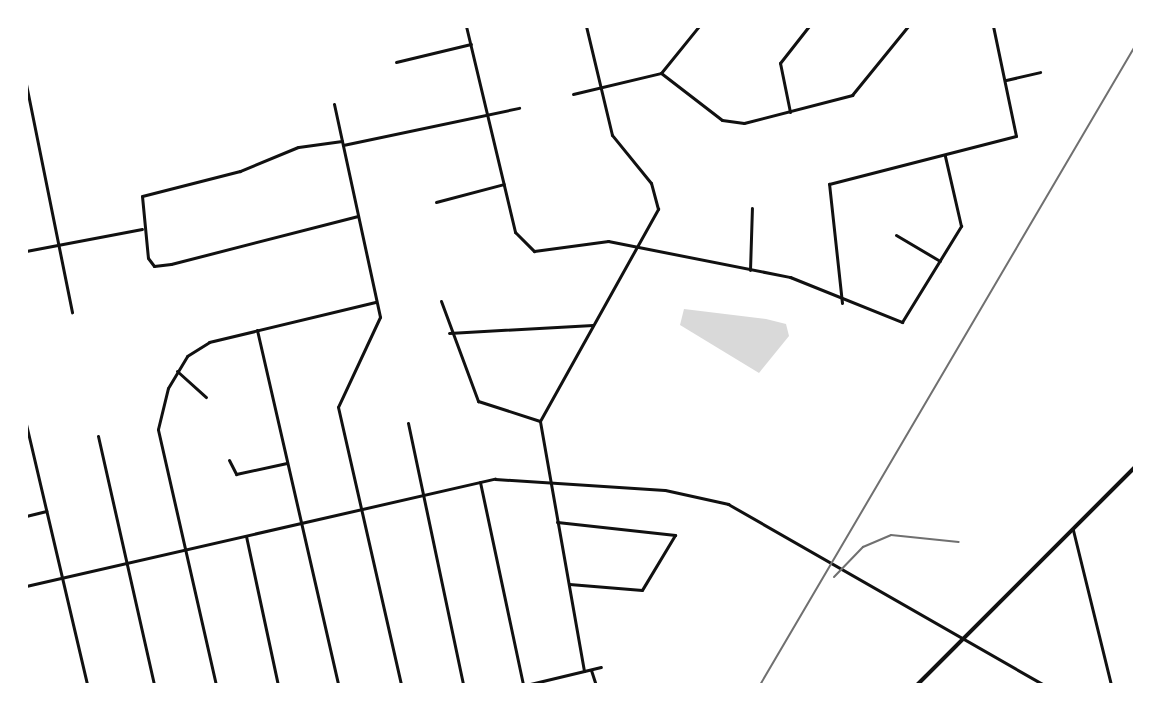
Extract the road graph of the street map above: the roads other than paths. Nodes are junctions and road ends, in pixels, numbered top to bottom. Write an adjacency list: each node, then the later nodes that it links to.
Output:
1 (466, 26): 7 (street)
2 (586, 26): 13 (street)
3 (699, 26): 10 (street)
4 (809, 26): 18 (street)
5 (908, 26): 18 (street)
6 (993, 26): 11 (street)
7 (471, 44): 8 (street); 19 (street)
8 (396, 62)
9 (1040, 72): 11 (street)
10 (661, 73): 13 (street); 18 (street)
11 (1006, 80): 21 (street)
12 (26, 84): 17 (street)
13 (600, 88): 14 (street); 29 (street)
14 (573, 94)
15 (334, 104): 20 (street)
16 (519, 108): 19 (street)
17 (29, 112): 28 (street)
18 (790, 112)
19 (487, 115): 20 (street); 22 (street)
20 (342, 143): 25 (street); 26 (street)
21 (945, 156): 31 (street); 35 (street)
22 (504, 184): 23 (street); 29 (street)
23 (436, 202)
24 (752, 208): 32 (street)
25 (358, 216): 26 (street); 33 (street)
26 (142, 229): 28 (street)
27 (896, 235): 31 (street)
28 (60, 246): 30 (street); 36 (street)
29 (638, 250): 32 (street); 37 (street)
30 (26, 251)
31 (940, 261): 35 (street)
32 (750, 270): 35 (street)
33 (377, 301): 38 (street); 52 (street)
34 (441, 301): 39 (street)
35 (842, 303)
36 (72, 312)
37 (594, 325): 39 (street); 42 (street)
38 (257, 330): 40 (street); 47 (street)
39 (449, 333): 42 (street)
40 (177, 371): 41 (street); 59 (street)
41 (206, 397)
42 (540, 421): 49 (street)
43 (408, 423): 51 (street)
44 (26, 424): 53 (street)
45 (98, 436): 60 (street)
46 (229, 460): 47 (street)
47 (287, 463): 55 (street)
48 (1135, 467): 57 (main road)
49 (549, 480): 50 (street); 56 (street); 64 (street)
50 (480, 482): 51 (street); 76 (street)
51 (422, 494): 52 (street); 75 (street)
52 (363, 508): 55 (street); 74 (street)
53 (46, 511): 54 (street); 61 (street)
54 (26, 516)
55 (301, 522): 58 (street); 73 (street)
56 (557, 522): 62 (street); 62 (street)
57 (1073, 529): 64 (main road); 81 (street)
58 (245, 536): 59 (street); 72 (street)
59 (187, 549): 60 (street); 71 (street)
60 (126, 562): 61 (street); 70 (street)
61 (62, 578): 63 (street); 69 (street)
62 (568, 584): 67 (street)
63 (26, 586)
64 (960, 641): 68 (street); 78 (main road)
65 (601, 667): 66 (street)
66 (591, 670): 67 (street); 77 (street)
67 (584, 671): 76 (street)
68 (1036, 680): 79 (street); 80 (street)
69 (87, 685)
70 (154, 685)
71 (216, 685)
72 (278, 685)
73 (338, 685)
74 (401, 685)
75 (463, 685)
76 (525, 685)
77 (596, 685)
78 (917, 685)
79 (1033, 685)
80 (1044, 685)
81 (1111, 685)

